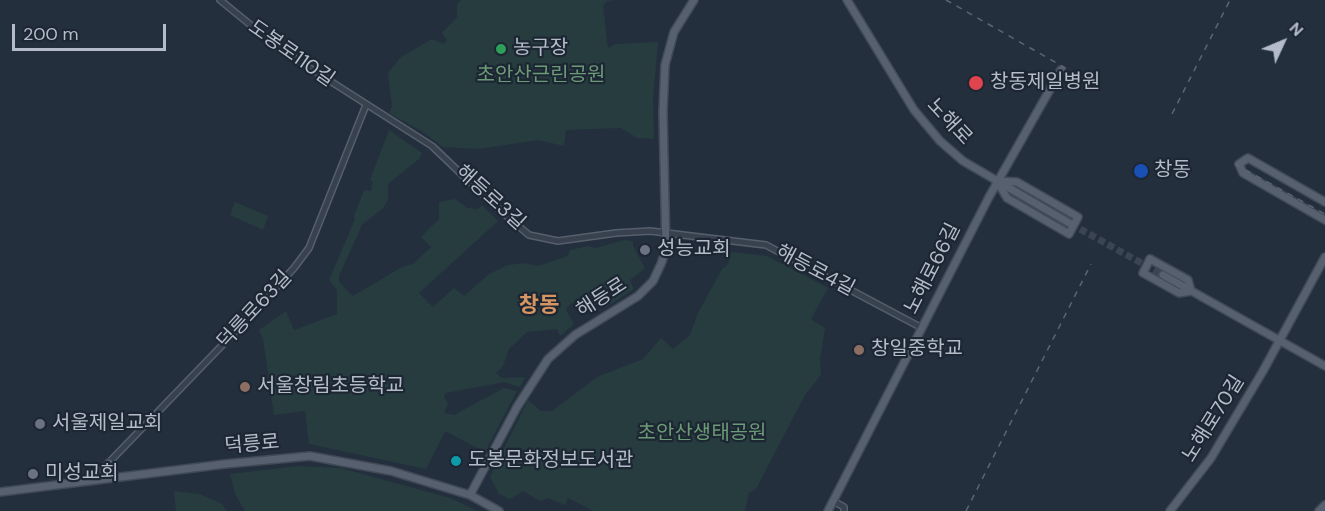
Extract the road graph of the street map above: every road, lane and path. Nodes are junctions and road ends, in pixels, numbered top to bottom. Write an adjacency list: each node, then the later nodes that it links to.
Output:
1 (220, 0): 5 (street, 도봉로110길)
2 (694, 0): 10 (main road, 해등로)
3 (847, 0): 6 (main road, 노해로)
4 (1060, 70): 6 (main road, 노해로66길)
5 (366, 105): 10 (street, 해등로3길); 17 (street, 덕릉로63길)
6 (997, 181): 6 (main road); 9 (main road, 노해로); 14 (main road, 노해로66길)
7 (1325, 202): 8 (main road)
8 (1325, 220)
9 (1071, 224)
10 (666, 234): 14 (street, 해등로4길); 21 (main road, 해등로)
11 (1325, 256): 15 (main road, 노해로70길)
12 (1163, 275): 13 (main road)
13 (1191, 291): 13 (main road); 15 (main road)
14 (922, 328): 22 (main road, 노해로66길)
15 (1279, 340): 16 (main road); 27 (main road, 노해로70길)
16 (1325, 366)
17 (108, 463): 18 (main road); 19 (street, 덕릉로63길)
18 (117, 477): 19 (main road, 덕릉로); 21 (main road, 덕릉로)
19 (92, 480): 20 (main road, 덕릉로)
20 (0, 492)
21 (470, 495): 24 (main road, 덕릉로)
22 (833, 501): 25 (main road, 노해로66길); 26 (street)
23 (1325, 505): 28 (main road)
24 (499, 511)
25 (828, 511)
26 (844, 511)
27 (1170, 511)
28 (1319, 511)

